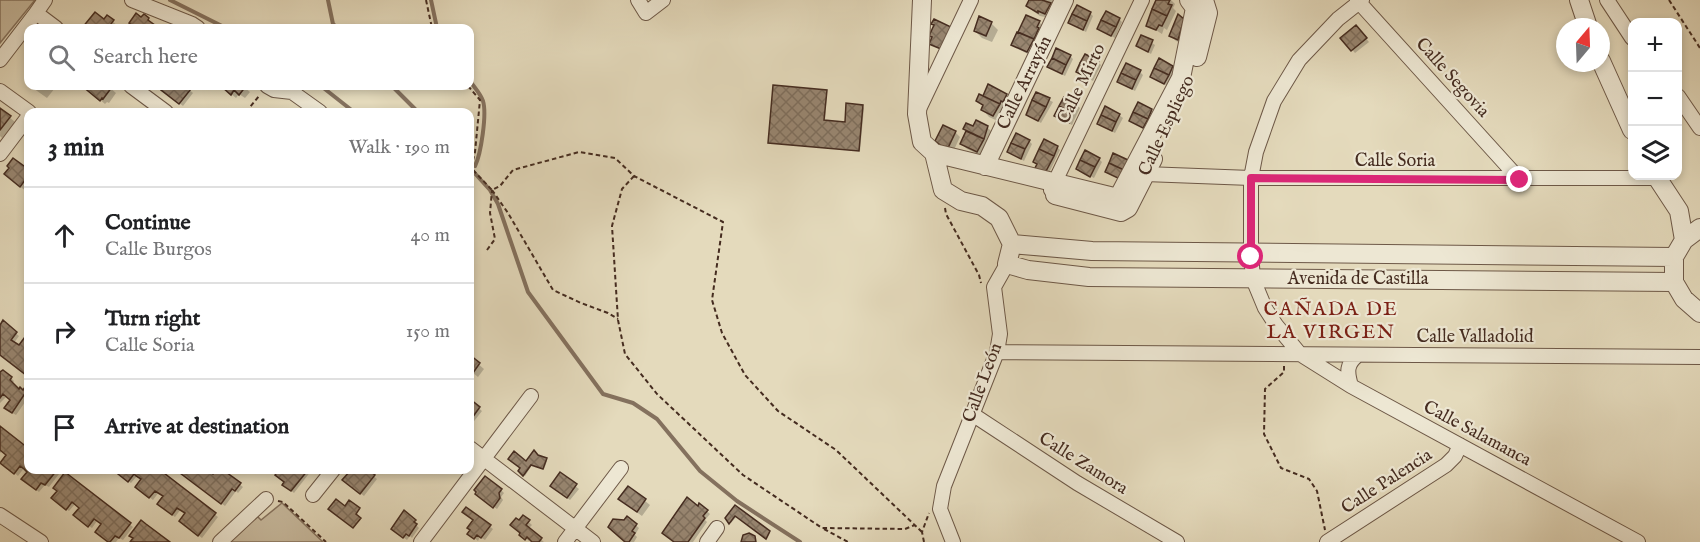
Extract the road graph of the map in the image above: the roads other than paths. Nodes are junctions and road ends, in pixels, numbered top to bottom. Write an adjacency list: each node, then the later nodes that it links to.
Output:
1 (45, 0): 14 (street)
2 (132, 0): 18 (street)
3 (638, 0): 4 (street)
4 (663, 0)
5 (922, 0): 30 (street)
6 (971, 0): 30 (street)
7 (1064, 0): 36 (street, Calle Arrayán)
8 (1142, 0): 42 (street, Calle Mirto)
9 (1189, 0): 37 (street, Calle Espliego)
10 (1204, 0): 37 (street, Calle Espliego)
11 (1580, 0): 15 (street)
12 (1607, 0): 20 (street)
13 (1359, 1): 38 (street); 40 (street, Calle Segovia)
14 (36, 13): 16 (street); 17 (street)
15 (1585, 18)
16 (28, 24)
17 (51, 24)
18 (192, 24)
19 (24, 29): 21 (street)
20 (1628, 32)
21 (0, 60)
22 (1606, 72): 32 (street)
23 (136, 90): 28 (street)
24 (274, 90): 29 (street)
25 (0, 91): 27 (street)
26 (1682, 103): 33 (street)
27 (24, 108)
28 (161, 108)
29 (314, 108)
30 (917, 114): 35 (street)
31 (24, 122): 34 (street)
32 (1630, 126)
33 (1700, 128)
34 (0, 154)
35 (935, 159): 36 (street); 47 (street)
36 (983, 171): 42 (street)
37 (1140, 172): 38 (street, Calle Soria); 42 (street, Calle Espliego)
38 (1251, 178): 40 (street, Calle Soria); 48 (street)
39 (1628, 178): 40 (street, Calle Soria)
40 (1520, 180)
41 (1659, 180): 43 (street)
42 (1051, 188)
43 (1679, 211): 44 (street); 46 (street)
44 (1700, 221)
45 (1700, 228): 46 (street)
46 (1684, 240): 49 (street)
47 (1012, 244): 48 (street, Avenida de Castilla); 50 (street, Calle León)
48 (1251, 252): 49 (street, Avenida de Castilla); 51 (street)
49 (1674, 257): 52 (street)
50 (1006, 264): 51 (street, Avenida de Castilla); 54 (street, Calle León)
51 (1253, 279): 52 (street, Avenida de Castilla); 55 (street)
52 (1674, 282): 53 (street)
53 (1699, 314)
54 (997, 352): 55 (street, Calle Valladolid); 60 (street, Calle León)
55 (1300, 354): 56 (street, Calle Valladolid); 58 (street, Calle Salamanca)
56 (1358, 355): 57 (street, Calle Valladolid); 58 (street)
57 (1700, 357)
58 (1351, 386): 61 (street, Calle Salamanca)
59 (531, 396): 63 (street)
60 (972, 414): 80 (street, Calle León); 81 (street, Calle Zamora)
61 (1460, 445): 73 (street, Calle Palencia); 82 (street, Calle Salamanca)
62 (474, 451): 63 (street)
63 (484, 459): 65 (street); 71 (street)
64 (621, 468): 71 (street)
65 (474, 472)
66 (330, 474): 68 (street)
67 (473, 474): 76 (street)
68 (313, 495)
69 (266, 499): 75 (street)
70 (0, 515): 74 (street)
71 (575, 528): 77 (street); 78 (street)
72 (717, 528): 79 (street)
73 (1326, 537)
74 (41, 542)
75 (220, 542)
76 (421, 542)
77 (565, 542)
78 (593, 542)
79 (707, 542)
80 (952, 542)
81 (1177, 542)
82 (1638, 542)

